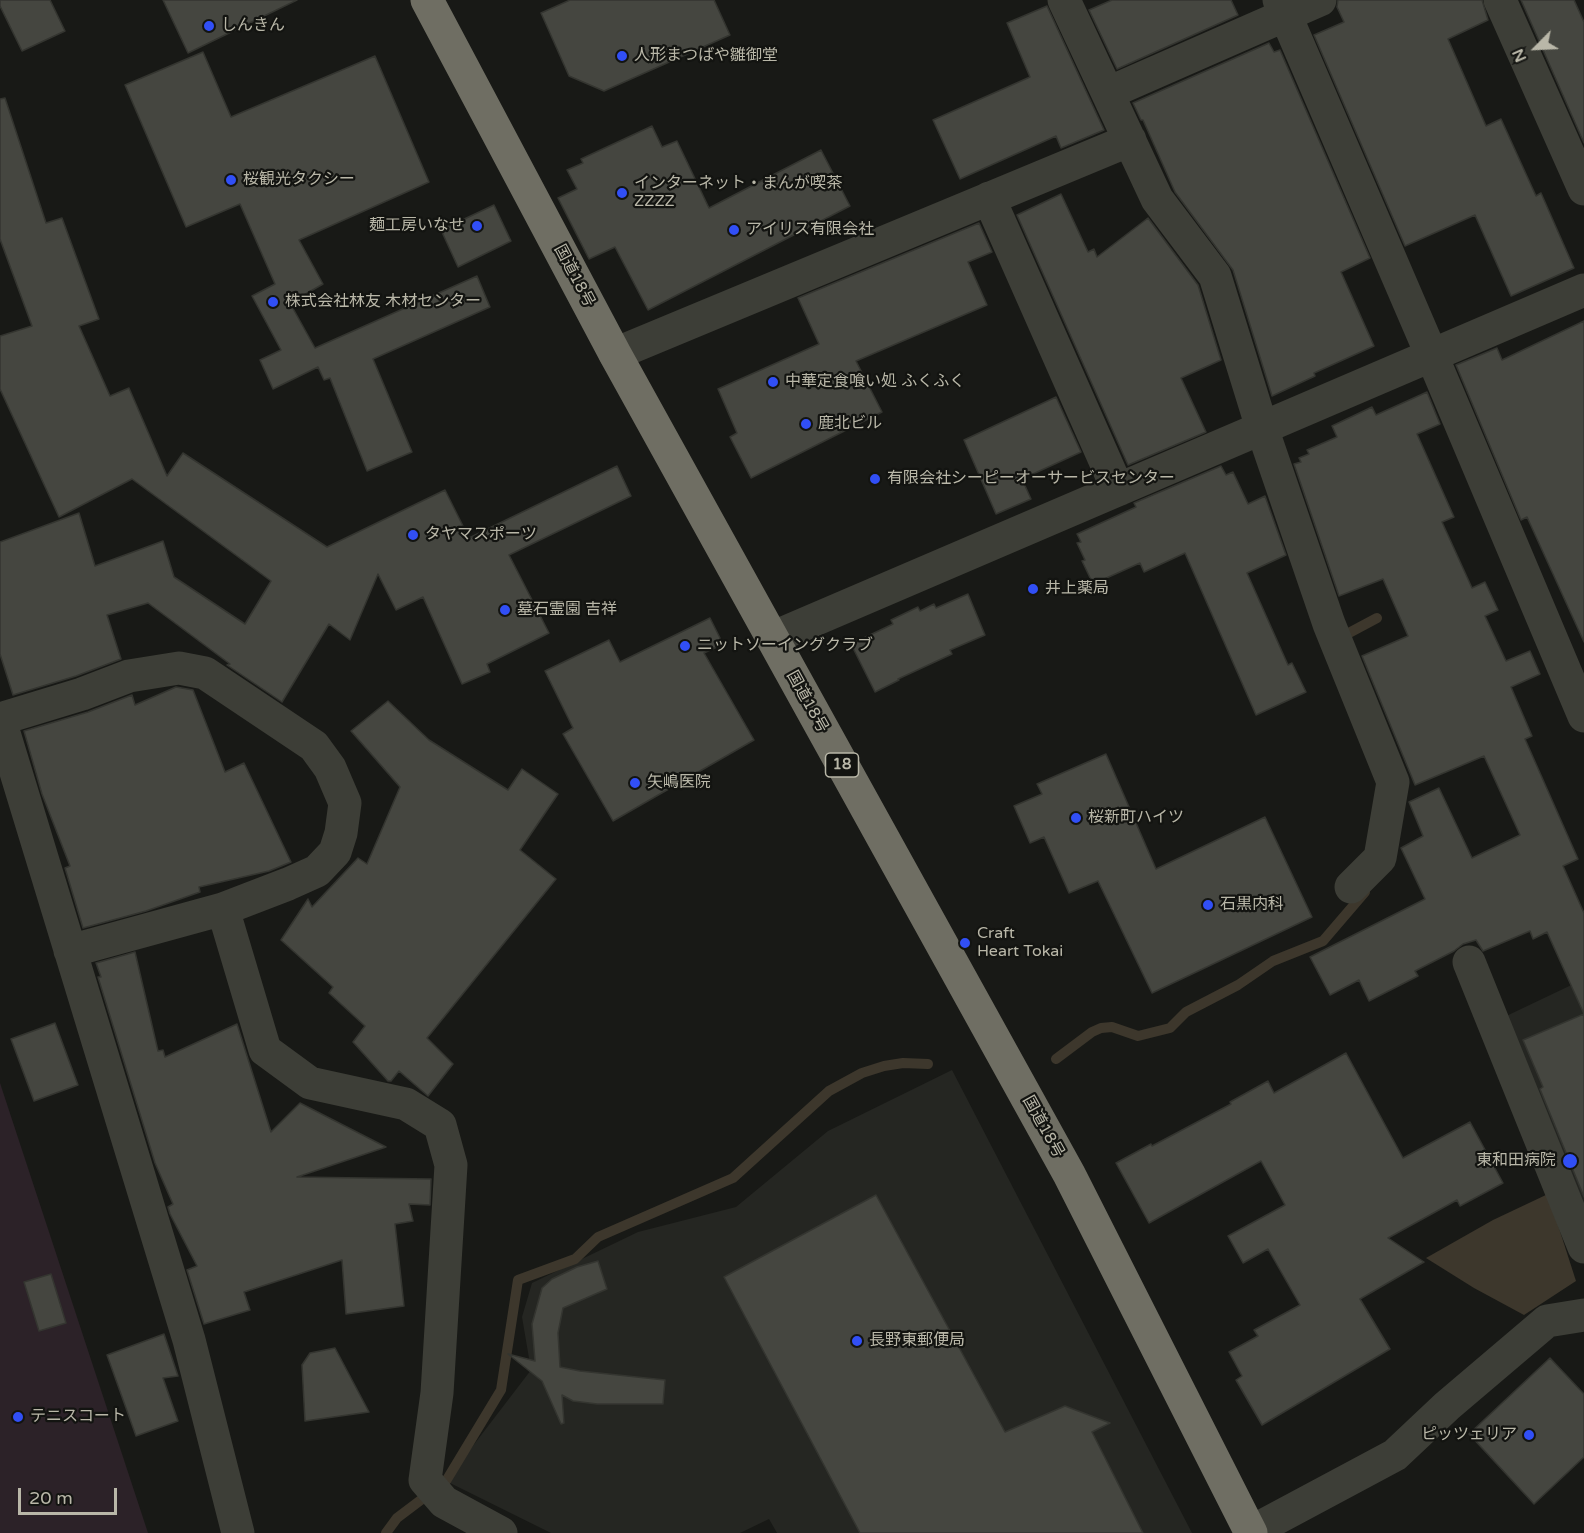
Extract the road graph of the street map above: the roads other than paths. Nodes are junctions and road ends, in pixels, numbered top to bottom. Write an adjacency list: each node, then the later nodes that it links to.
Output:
1 (427, 0): 11 (highway, 国道18号 / 18)
2 (1064, 0): 6 (street)
3 (1320, 0): 5 (street)
4 (1500, 0): 8 (street)
5 (1282, 8): 6 (street); 12 (street)
6 (1108, 93): 7 (street)
7 (1130, 140): 9 (street); 13 (street)
8 (1584, 189)
9 (989, 198): 11 (street); 14 (street)
10 (1584, 290): 12 (street)
11 (615, 354): 15 (highway, 国道18号 / 18)
12 (1432, 356): 13 (street); 16 (street)
13 (1262, 428): 14 (street); 18 (street)
14 (1118, 490): 15 (street)
15 (772, 638): 26 (highway, 国道18号 / 18)
16 (1584, 714)
17 (0, 720): 19 (street); 20 (street)
18 (1351, 887)
19 (223, 909): 20 (street); 25 (street)
20 (70, 951): 24 (street)
21 (1468, 962): 22 (street)
22 (1584, 1247)
23 (1584, 1316): 26 (street)
24 (238, 1533)
25 (501, 1533)
26 (1251, 1533)

